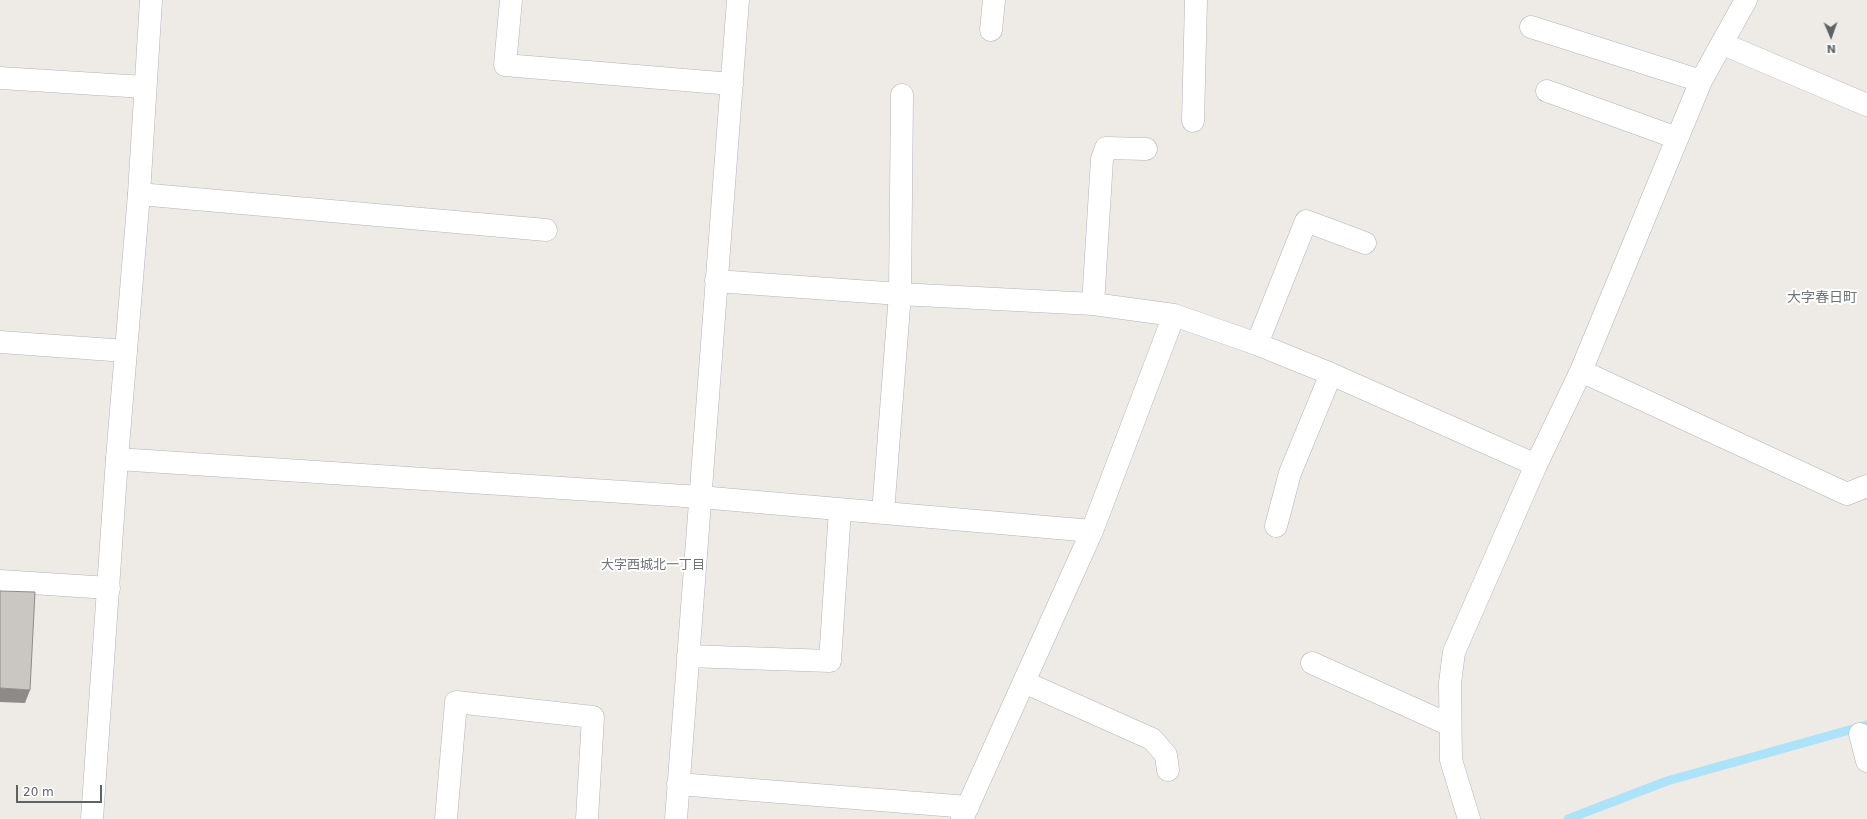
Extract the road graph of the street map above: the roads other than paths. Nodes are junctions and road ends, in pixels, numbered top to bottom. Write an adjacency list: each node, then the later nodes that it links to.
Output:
1 (150, 0): 13 (street)
2 (511, 0): 12 (street)
3 (738, 0): 12 (street)
4 (994, 0): 8 (street)
5 (1196, 0): 17 (street)
6 (1746, 0): 9 (street)
7 (1531, 28): 11 (street)
8 (991, 30)
9 (1722, 44): 11 (street); 16 (street)
10 (0, 78): 13 (street)
11 (1701, 81): 18 (street)
12 (732, 84): 23 (street)
13 (144, 87): 20 (street)
14 (1547, 91): 18 (street)
15 (902, 94): 24 (street)
16 (1867, 105)
17 (1193, 121)
18 (1677, 138): 30 (street)
19 (1146, 149): 25 (street)
20 (139, 194): 21 (street); 29 (street)
21 (546, 230)
22 (1365, 243): 28 (street)
23 (716, 281): 24 (street); 35 (street)
24 (900, 294): 25 (street); 37 (street)
25 (1093, 304): 26 (street)
26 (1174, 315): 28 (street); 39 (street)
27 (0, 342): 29 (street)
28 (1257, 344): 31 (street)
29 (126, 351): 32 (street)
30 (1581, 371): 33 (street); 34 (street)
31 (1331, 374): 33 (street); 38 (street)
32 (118, 459): 35 (street); 41 (street)
33 (1536, 465): 45 (street)
34 (1867, 486)
35 (700, 497): 36 (street); 42 (street)
36 (840, 510): 37 (street); 42 (street)
37 (883, 513): 39 (street)
38 (1276, 526)
39 (1092, 531): 44 (street)
40 (0, 581): 41 (street)
41 (109, 588): 51 (street)
42 (688, 656): 49 (street)
43 (1312, 663): 45 (street)
44 (1024, 682): 48 (street); 50 (street)
45 (1450, 725): 55 (street)
46 (1860, 734): 47 (street)
47 (1867, 761)
48 (1168, 770)
49 (678, 784): 50 (street); 54 (street)
50 (965, 813)
51 (92, 819)
52 (446, 819): 53 (street)
53 (587, 819)
54 (676, 819)
55 (1469, 819)

